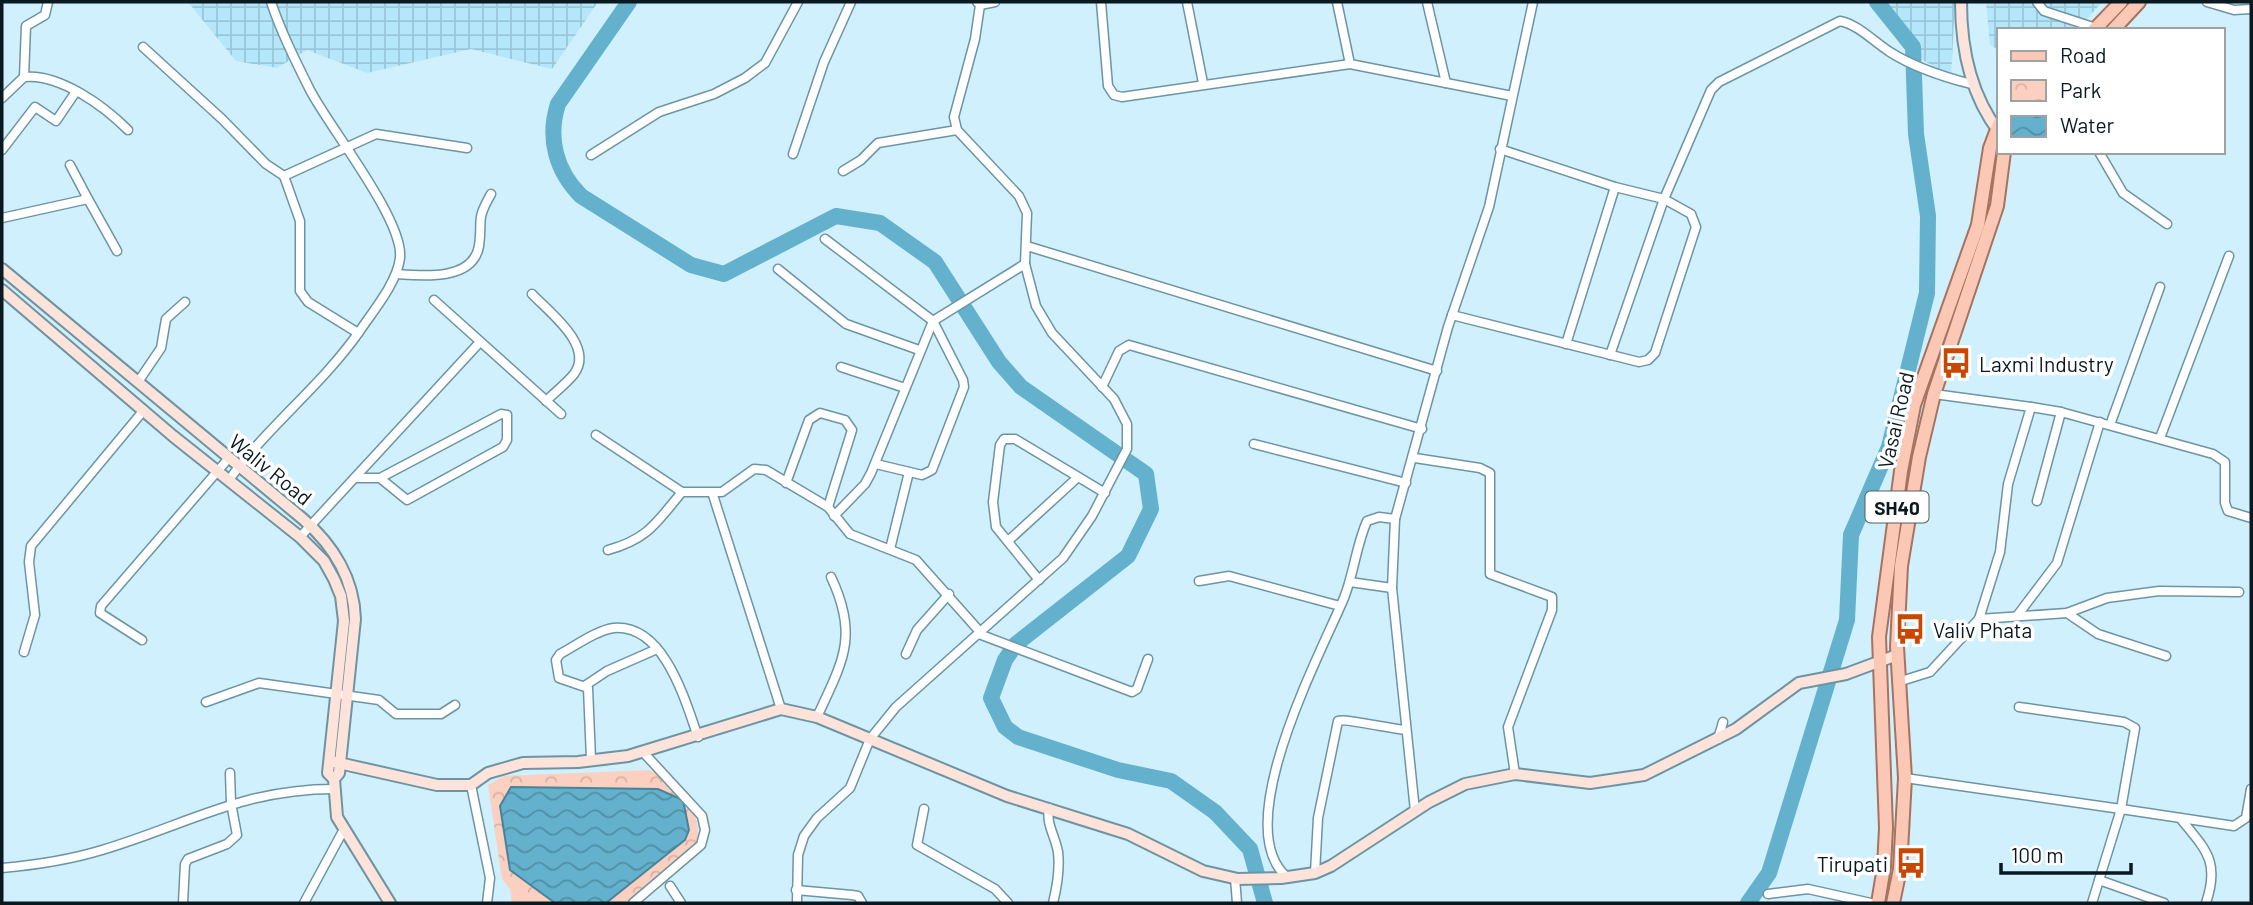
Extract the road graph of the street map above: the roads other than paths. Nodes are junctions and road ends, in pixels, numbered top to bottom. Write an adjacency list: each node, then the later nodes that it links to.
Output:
1 (48, 2): 23 (street)
2 (271, 2): 34 (street)
3 (798, 2): 41 (street)
4 (851, 2): 38 (street)
5 (995, 2): 16 (street)
6 (1101, 2): 24 (street)
7 (1187, 2): 24 (street)
8 (1337, 2): 22 (street)
9 (1427, 2): 25 (street)
10 (1533, 2): 28 (street)
11 (1961, 2): 26 (street)
12 (2037, 2): 18 (street)
13 (2122, 2): 19 (main road)
14 (2139, 2): 20 (main road)
15 (2207, 2): 17 (street)
16 (978, 4): 32 (street)
17 (2251, 9)
18 (2092, 28)
19 (2096, 28)
20 (2115, 28)
21 (143, 47): 44 (street)
22 (1350, 64): 24 (street); 25 (street)
23 (24, 77): 27 (street); 29 (street)
24 (1203, 83)
25 (1446, 83): 28 (street)
26 (1971, 84): 30 (street); 47 (street)
27 (75, 93): 31 (street); 37 (street)
28 (1512, 96): 36 (street)
29 (2, 99)
30 (1997, 126)
31 (128, 130)
32 (957, 130): 43 (street); 52 (street)
33 (1997, 133): 132 (main road, Vasai Road / SH40)
34 (346, 148): 35 (street); 44 (street); 58 (street)
35 (467, 148)
36 (1500, 149): 45 (street); 64 (street)
37 (2, 150)
38 (793, 154)
39 (2004, 154): 76 (main road, Vasai Road / SH40)
40 (2100, 154): 50 (street)
41 (591, 155)
42 (70, 165): 48 (street)
43 (844, 171)
44 (284, 176): 66 (street)
45 (1615, 187): 47 (street); 68 (street)
46 (491, 194): 58 (street)
47 (1664, 199): 70 (street); 70 (street)
48 (88, 200): 49 (street); 53 (street)
49 (2, 218)
50 (2168, 224)
51 (825, 239): 65 (street)
52 (1027, 246): 55 (street); 72 (street)
53 (117, 251)
54 (2229, 256): 86 (street)
55 (1025, 264): 65 (street); 74 (street)
56 (2, 269): 73 (street, Waliv Road)
57 (778, 269): 69 (street)
58 (397, 274): 66 (street)
59 (2160, 287): 83 (street)
60 (2, 290): 79 (street, Waliv Road)
61 (532, 294): 77 (street)
62 (434, 300): 67 (street)
63 (185, 302): 73 (street)
64 (1452, 315): 68 (street); 72 (street)
65 (933, 321): 69 (street); 93 (street)
66 (358, 332): 91 (street)
67 (480, 342): 77 (street); 94 (street)
68 (1566, 344): 70 (street)
69 (919, 350): 75 (street)
70 (1609, 355)
71 (841, 367): 75 (street)
72 (1437, 371): 84 (street)
73 (138, 382): 89 (street, Waliv Road)
74 (1102, 387): 84 (street); 101 (street)
75 (905, 388): 90 (street)
76 (1934, 394): 78 (street); 129 (main road, Vasai Road / SH40)
77 (547, 401): 81 (street)
78 (2031, 407): 80 (street); 123 (street)
79 (144, 410): 92 (street, Waliv Road); 127 (street)
80 (2061, 412): 82 (street); 103 (street)
81 (561, 414)
82 (2100, 422): 83 (street); 122 (street)
83 (2110, 425): 86 (street)
84 (1422, 429): 88 (street)
85 (596, 435): 100 (street)
86 (2160, 438): 106 (street)
87 (1254, 444): 99 (street)
88 (1415, 458): 99 (street); 150 (street)
89 (228, 459): 91 (street, Waliv Road); 92 (street)
90 (876, 464): 93 (street); 105 (street)
91 (239, 467): 97 (street); 108 (street, Waliv Road)
92 (218, 472): 97 (street, Waliv Road); 125 (street)
93 (909, 472): 111 (street)
94 (357, 478): 95 (street); 108 (street)
95 (380, 478): 95 (street)
96 (1077, 478): 101 (street); 110 (street); 110 (street)
97 (229, 481): 109 (street, Waliv Road)
98 (786, 482): 102 (street); 104 (street); 104 (street)
99 (1406, 483): 107 (street)
100 (682, 492): 102 (street); 112 (street)
101 (1105, 493): 114 (street)
102 (713, 495): 139 (street)
103 (2037, 501)
104 (828, 508): 105 (street)
105 (834, 516): 111 (street)
106 (2251, 518)
107 (1395, 519): 116 (street); 117 (street)
108 (311, 526): 109 (street); 135 (street, Waliv Road)
109 (300, 537): 135 (street, Waliv Road)
110 (1007, 541): 114 (street)
111 (890, 549): 119 (street)
112 (607, 550)
113 (831, 577): 140 (street)
114 (1039, 580): 124 (street)
115 (1199, 581): 120 (street)
116 (1350, 582): 117 (street); 120 (street)
117 (1392, 588): 142 (street)
118 (2239, 592): 121 (street)
119 (949, 594): 124 (street); 128 (street)
120 (1340, 606): 165 (street)
121 (2067, 614): 122 (street); 130 (street)
122 (2017, 616): 123 (street)
123 (1979, 619): 133 (street)
124 (980, 633): 131 (street); 144 (street)
125 (142, 640)
126 (657, 649): 134 (street); 134 (street); 143 (street)
127 (24, 652)
128 (906, 654)
129 (1897, 655): 132 (street); 133 (main road, Vasai Road / SH40)
130 (2166, 656)
131 (1148, 659)
132 (1881, 659): 145 (street); 182 (main road, Vasai Road / SH40)
133 (1898, 682): 151 (main road, Vasai Road / SH40)
134 (586, 685): 147 (street)
135 (343, 696): 136 (street); 137 (street); 148 (street, Waliv Road)
136 (206, 702)
137 (455, 705)
138 (2019, 707): 157 (street)
139 (781, 709): 140 (street); 143 (street)
140 (817, 717): 144 (street)
141 (1723, 722): 145 (street)
142 (1406, 730): 159 (street); 163 (street)
143 (698, 737): 146 (street)
144 (870, 738): 156 (street); 168 (street)
145 (1718, 739): 150 (street)
146 (643, 752): 147 (street); 174 (street)
147 (591, 759): 153 (street)
148 (335, 762): 152 (street, Waliv Road); 153 (street)
149 (230, 774): 155 (street)
150 (1515, 774): 159 (street)
151 (1905, 779): 157 (street); 183 (main road, Vasai Road / SH40)
152 (334, 784): 155 (street); 161 (street, Waliv Road)
153 (471, 785): 173 (street)
154 (2251, 789): 160 (street)
155 (230, 803): 162 (street); 170 (street)
156 (1049, 808): 164 (street); 179 (street)
157 (2121, 808): 160 (street); 166 (street)
158 (924, 809): 178 (street)
159 (1415, 811): 163 (street)
160 (2180, 818): 186 (street)
161 (343, 831): 171 (street); 172 (street, Waliv Road)
162 (2, 869)
163 (1315, 873): 165 (street)
164 (1236, 878): 165 (street); 180 (street)
165 (1284, 878)
166 (2099, 880): 184 (street); 185 (street)
167 (670, 886): 175 (street)
168 (796, 890): 176 (street); 177 (street)
169 (1768, 894): 181 (street)
170 (183, 903)
171 (304, 903)
172 (390, 903)
173 (486, 903)
174 (633, 903)
175 (681, 903)
176 (797, 903)
177 (862, 903)
178 (1008, 903)
179 (1053, 903)
180 (1237, 903)
181 (1871, 903)
182 (1878, 903)
183 (1893, 903)
184 (2092, 903)
185 (2164, 903)
186 (2206, 903)

